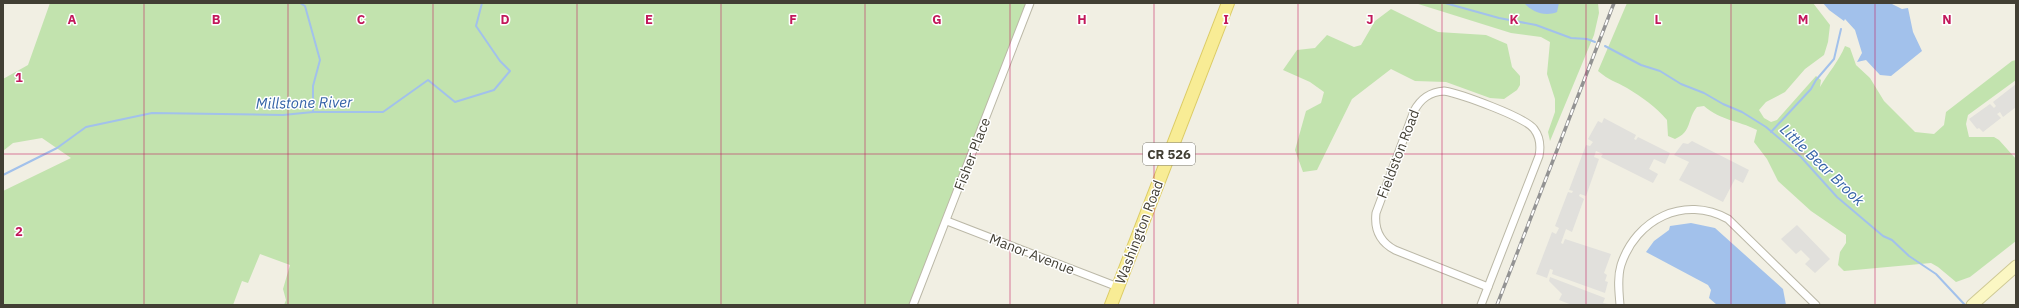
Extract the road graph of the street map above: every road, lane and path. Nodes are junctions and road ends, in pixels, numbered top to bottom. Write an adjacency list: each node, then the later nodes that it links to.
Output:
1 (1030, 3): 3 (street, Fisher Place)
2 (1228, 3): 5 (main road, Washington Road / CR 526)
3 (947, 221): 5 (street, Manor Avenue); 8 (street, Fisher Place)
4 (2016, 266): 7 (street)
5 (1118, 287): 9 (main road, Washington Road / CR 526)
6 (1488, 287): 6 (street, Fieldston Road); 10 (street, Fieldston Road)
7 (1975, 302)
8 (913, 305)
9 (1111, 305)
10 (1481, 305)
11 (1620, 305): 12 (street)
12 (1816, 305)

